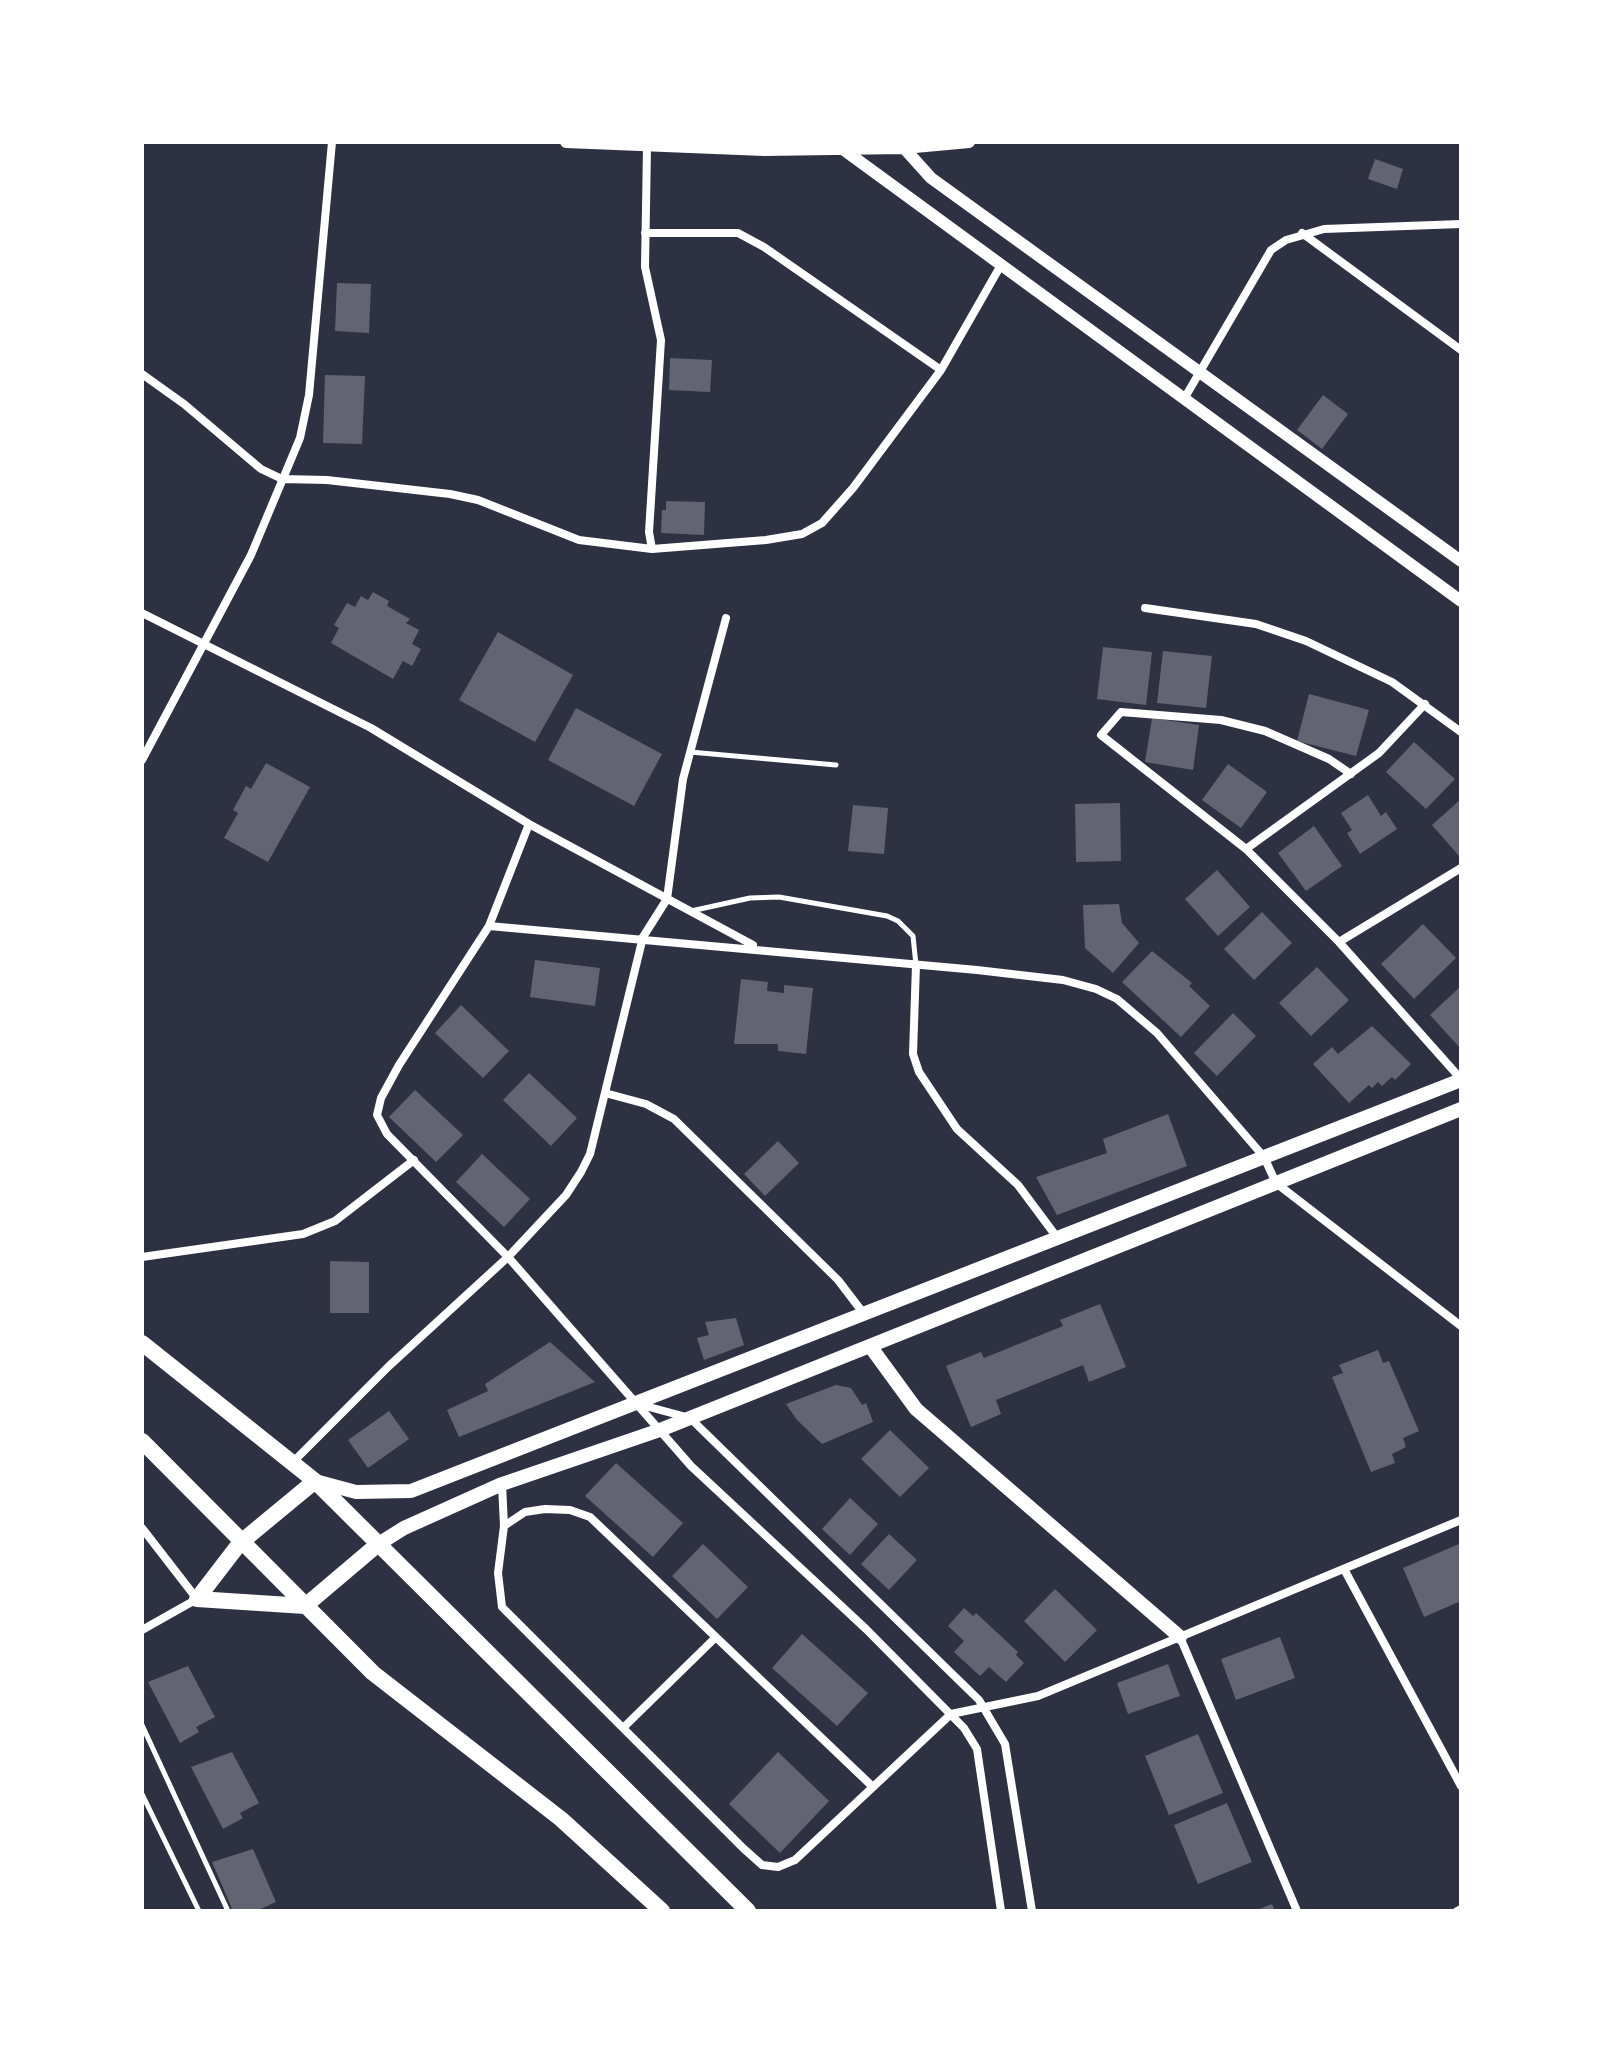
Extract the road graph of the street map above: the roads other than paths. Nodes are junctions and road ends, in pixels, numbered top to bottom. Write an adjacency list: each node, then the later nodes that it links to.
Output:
1 (332, 142): 16 (street)
2 (566, 142): 4 (street)
3 (969, 142): 5 (street)
4 (647, 147): 6 (street); 8 (street)
5 (904, 148): 6 (street); 13 (street)
6 (844, 150): 10 (street)
7 (1461, 224): 9 (street)
8 (645, 233): 12 (street); 17 (street)
9 (1302, 233): 11 (street); 13 (street)
10 (1001, 265): 12 (street); 15 (street)
11 (1461, 350)
12 (941, 370): 17 (street)
13 (1199, 371): 15 (street); 18 (street)
14 (142, 374): 16 (street)
15 (1184, 399): 19 (street)
16 (282, 479): 17 (street); 23 (street)
17 (652, 549)
18 (1461, 561)
19 (1460, 597)
20 (1145, 608): 24 (street)
21 (142, 613): 23 (street)
22 (726, 618): 26 (street)
23 (203, 646): 27 (street); 30 (street)
24 (1425, 704): 25 (street); 29 (street)
25 (1461, 732)
26 (690, 752): 28 (lane); 33 (street)
27 (142, 760)
28 (836, 765)
29 (1351, 774): 31 (street); 31 (street)
30 (529, 824): 33 (street); 35 (street)
31 (1246, 849): 37 (street)
32 (1461, 868): 37 (street)
33 (667, 899): 34 (street); 36 (street)
34 (690, 911): 38 (street); 39 (lane)
35 (489, 926): 36 (street); 44 (street)
36 (643, 937): 38 (street); 41 (street)
37 (1339, 942): 40 (street)
38 (757, 947): 39 (street)
39 (916, 965): 43 (street); 46 (street)
40 (1461, 1080): 43 (main road)
41 (605, 1093): 48 (street); 49 (street)
42 (1461, 1109): 45 (main road)
43 (1264, 1157): 45 (street); 46 (main road)
44 (414, 1160): 47 (street); 48 (street)
45 (1276, 1183): 50 (street); 52 (main road)
46 (1056, 1236): 49 (main road)
47 (142, 1257)
48 (508, 1257): 53 (street); 57 (street)
49 (864, 1314): 53 (main road)
50 (1461, 1326)
51 (142, 1343): 57 (highway)
52 (870, 1346): 54 (main road); 70 (main road)
53 (637, 1403): 54 (street); 55 (street); 58 (main road)
54 (690, 1418): 55 (main road); 71 (street)
55 (660, 1430): 59 (main road); 72 (street)
56 (142, 1441): 63 (highway)
57 (292, 1463): 58 (highway)
58 (315, 1481): 63 (highway); 64 (highway)
59 (502, 1484): 61 (street); 64 (main road)
60 (1461, 1520): 65 (street)
61 (504, 1526): 69 (street); 74 (street)
62 (142, 1528): 66 (street)
63 (240, 1543): 66 (highway); 67 (highway)
64 (377, 1545): 67 (highway); 81 (highway)
65 (1344, 1569): 70 (street); 75 (street)
66 (197, 1599): 67 (highway); 68 (street)
67 (305, 1606): 80 (highway)
68 (142, 1630)
69 (716, 1637): 74 (street); 76 (street)
70 (1180, 1637): 71 (street); 84 (street)
71 (983, 1706): 72 (street); 83 (street)
72 (951, 1714): 76 (street); 82 (street)
73 (142, 1725): 79 (lane)
74 (623, 1728): 76 (street)
75 (1461, 1786)
76 (873, 1787)
77 (142, 1794): 78 (lane)
78 (199, 1911)
79 (228, 1911)
80 (662, 1911)
81 (748, 1911)
82 (1001, 1911)
83 (1032, 1911)
84 (1297, 1911)

